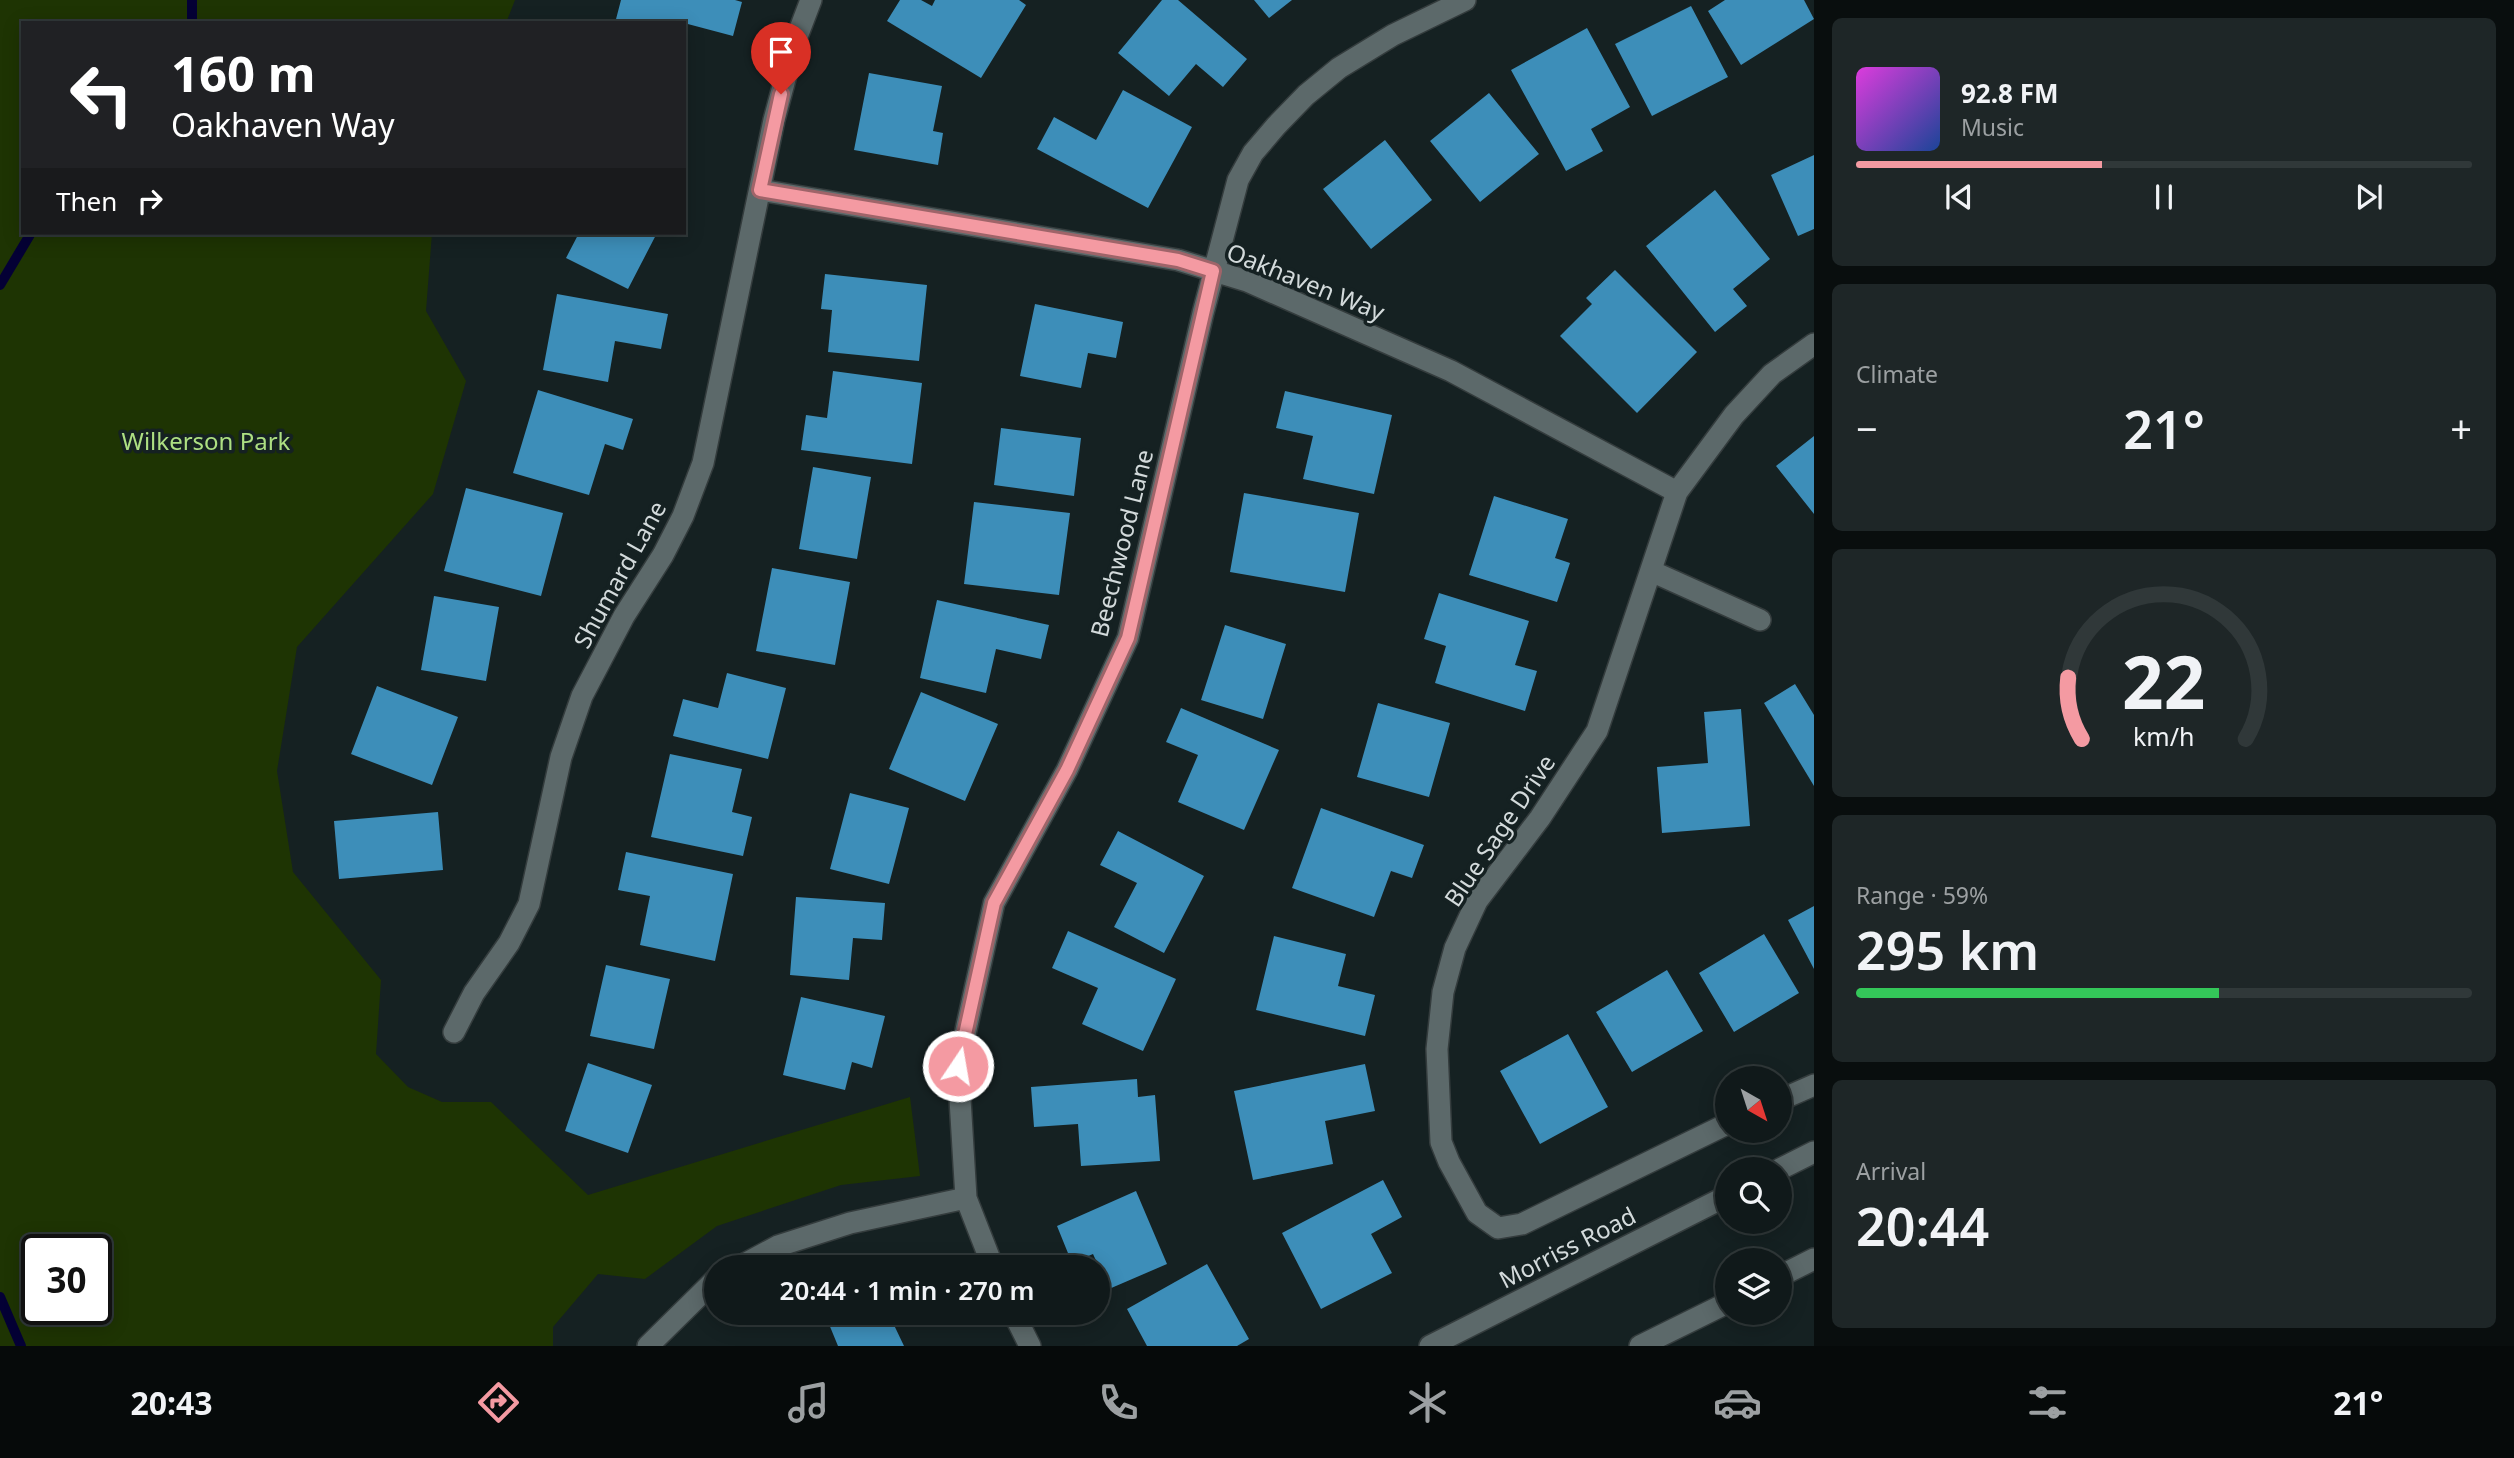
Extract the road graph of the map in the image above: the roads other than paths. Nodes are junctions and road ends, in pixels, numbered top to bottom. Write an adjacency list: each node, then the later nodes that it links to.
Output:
1 (811, 0): 3 (street, Shumard Lane)
2 (1465, 0): 4 (street, Beechwood Lane)
3 (760, 190): 4 (street, Oakhaven Way); 9 (street, Shumard Lane)
4 (1213, 271): 6 (street, Oakhaven Way); 15 (street, Beechwood Lane)
5 (1814, 344): 6 (street, Blue Sage Drive)
6 (1677, 492): 7 (street, Blue Sage Drive)
7 (1651, 571): 8 (street); 12 (street, Blue Sage Drive)
8 (1760, 620)
9 (454, 1032)
10 (1814, 1085): 11 (street)
11 (1792, 1095)
12 (1715, 1130)
13 (1814, 1152): 14 (street)
14 (1792, 1163)
15 (966, 1198): 17 (street); 18 (street, Beechwood Lane)
16 (1715, 1202): 26 (street, Morriss Road)
17 (761, 1255)
18 (988, 1255)
19 (1814, 1259): 20 (street)
20 (1792, 1270)
21 (704, 1291): 24 (street)
22 (1715, 1309): 27 (street)
23 (1020, 1325): 25 (street)
24 (648, 1346)
25 (1030, 1346)
26 (1430, 1346)
27 (1640, 1346)

